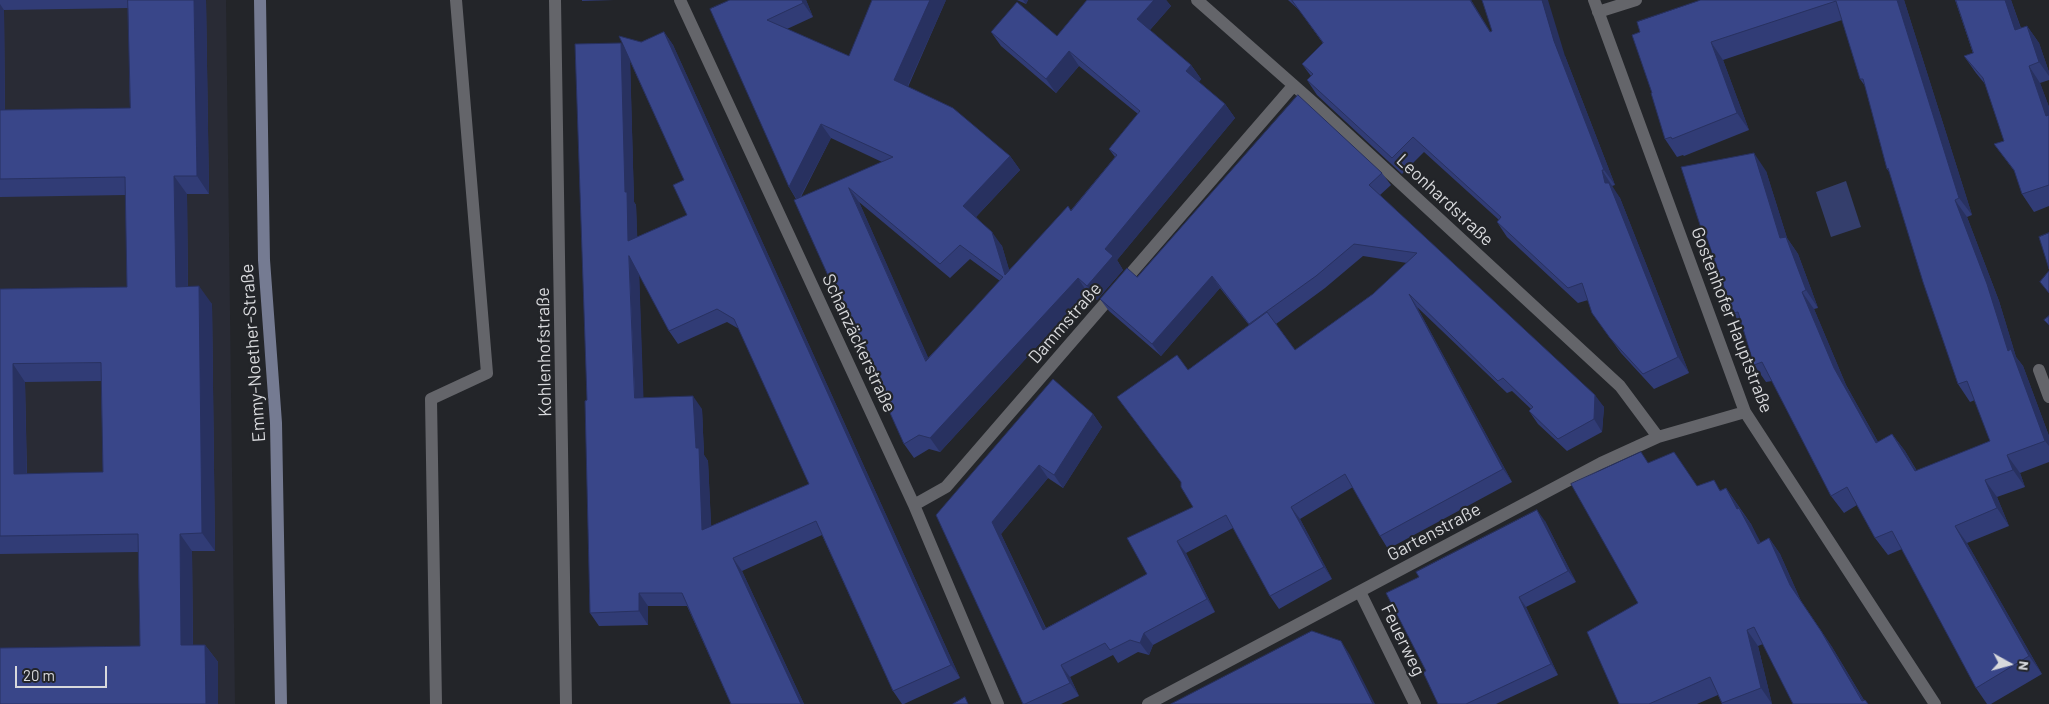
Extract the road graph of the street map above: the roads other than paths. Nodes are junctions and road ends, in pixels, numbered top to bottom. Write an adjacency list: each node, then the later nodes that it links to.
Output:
1 (260, 0): 15 (main road, Emmy-Noether-Straße)
2 (456, 0): 16 (street)
3 (555, 0): 17 (street, Kohlenhofstraße)
4 (680, 0): 13 (street, Schanzäckerstraße)
5 (1197, 0): 8 (street, Leonhardstraße)
6 (1636, 0): 7 (street)
7 (1596, 6): 11 (street, Gostenhofer Hauptstraße)
8 (1293, 86): 12 (street, Leonhardstraße); 13 (street, Dammstraße)
9 (2040, 370): 10 (street)
10 (2049, 397)
11 (1745, 412): 12 (street, Gartenstraße); 21 (street, Gostenhofer Hauptstraße)
12 (1658, 437): 14 (street, Gartenstraße)
13 (914, 504): 18 (street, Schanzäckerstraße)
14 (1360, 592): 19 (street, Gartenstraße); 20 (street, Feuerweg)
15 (281, 704)
16 (436, 704)
17 (566, 704)
18 (998, 704)
19 (1148, 704)
20 (1415, 704)
21 (1935, 704)

